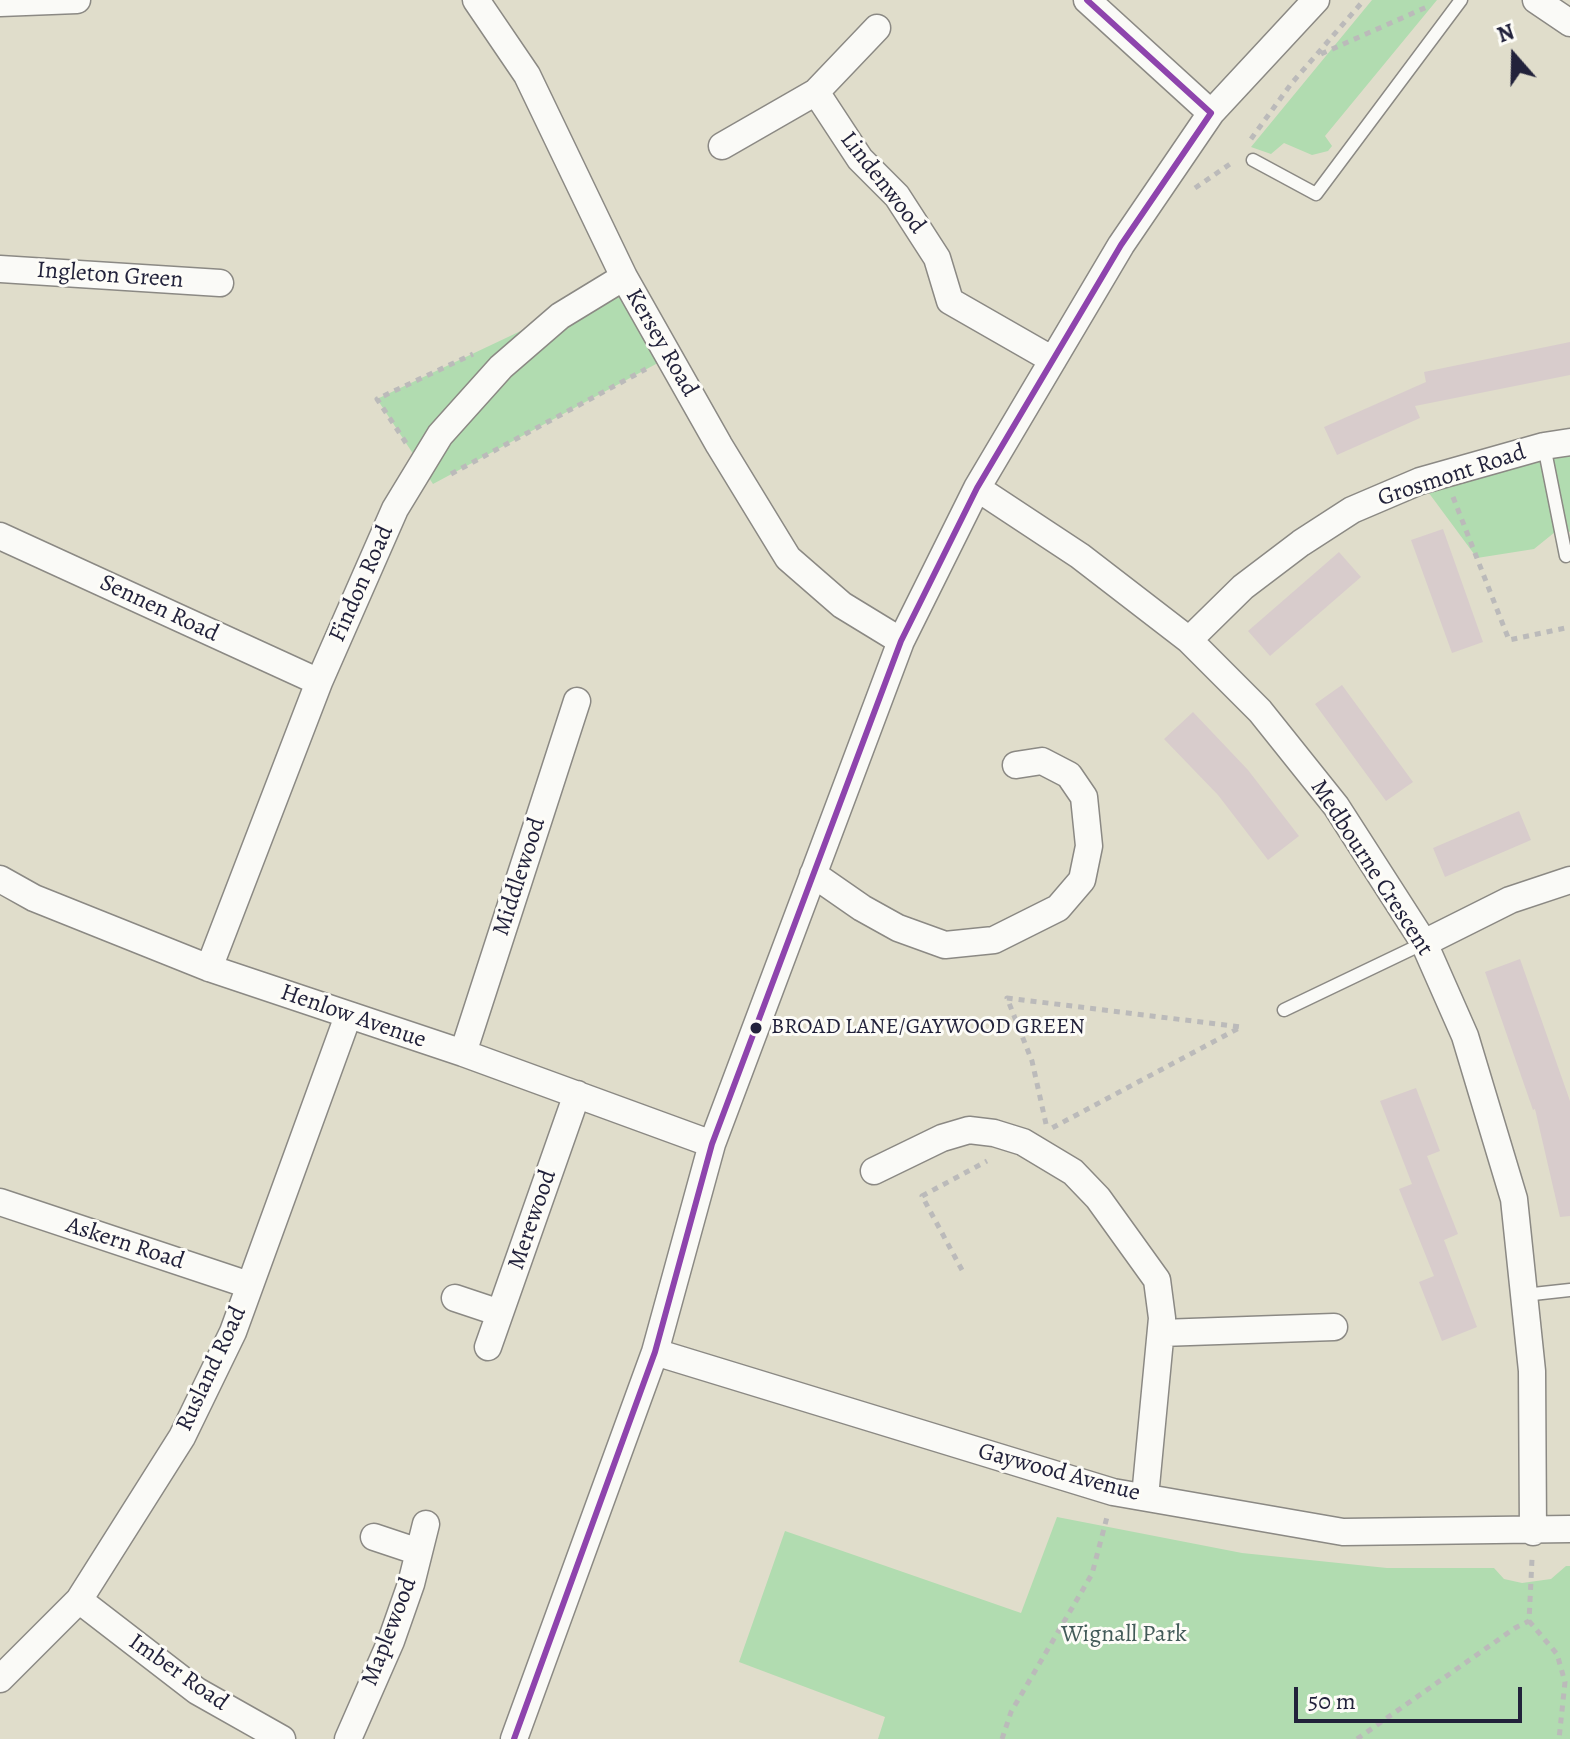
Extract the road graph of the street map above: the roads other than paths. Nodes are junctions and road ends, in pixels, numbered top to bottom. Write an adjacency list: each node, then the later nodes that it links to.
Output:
1 (63, 0): 7 (street)
2 (476, 0): 15 (street, Kersey Road)
3 (1087, 0): 11 (street)
4 (1316, 0): 11 (street)
5 (1461, 0): 13 (lane)
6 (1536, 0): 8 (street)
7 (0, 3)
8 (1570, 23)
9 (877, 28): 10 (street)
10 (816, 92): 12 (street); 17 (street, Lindenwood)
11 (1211, 113): 17 (street)
12 (722, 146)
13 (1253, 160)
14 (0, 269): 16 (street, Ingleton Green)
15 (624, 277): 23 (street, Kersey Road); 24 (street, Findon Road)
16 (220, 283)
17 (1053, 360): 19 (street)
18 (1557, 444): 21 (lane); 22 (street, Grosmont Road)
19 (977, 488): 22 (street, Medbourne Crescent); 23 (street)
20 (0, 536): 24 (street, Sennen Road)
21 (1566, 556)
22 (1189, 640): 30 (street, Medbourne Crescent)
23 (901, 641): 27 (street)
24 (319, 682): 31 (street, Findon Road)
25 (577, 701): 34 (street, Middlewood)
26 (1016, 765): 27 (street)
27 (813, 874): 36 (street)
28 (0, 879): 31 (street, Henlow Avenue)
29 (1570, 880): 30 (street)
30 (1424, 943): 32 (lane); 41 (street, Medbourne Crescent)
31 (209, 968): 33 (street, Henlow Avenue)
32 (1284, 1010)
33 (348, 1016): 34 (street, Henlow Avenue); 39 (street, Rusland Road)
34 (463, 1053): 35 (street, Henlow Avenue)
35 (577, 1094): 36 (street, Henlow Avenue); 43 (street, Merewood)
36 (712, 1144): 47 (street)
37 (874, 1171): 45 (street)
38 (2, 1207): 39 (street, Askern Road)
39 (249, 1285): 54 (street, Rusland Road)
40 (1570, 1290): 41 (lane)
41 (1524, 1295): 51 (street, Medbourne Crescent)
42 (455, 1298): 43 (street)
43 (500, 1313): 46 (street, Merewood)
44 (1334, 1327): 45 (street)
45 (1161, 1333): 48 (street)
46 (488, 1347)
47 (655, 1352): 48 (street, Gaywood Avenue); 58 (street)
48 (1145, 1497): 51 (street, Gaywood Avenue)
49 (426, 1524): 53 (street, Maplewood)
50 (1570, 1529): 51 (street, Gaywood Avenue)
51 (1533, 1532)
52 (374, 1537): 53 (street)
53 (419, 1552): 57 (street, Maplewood)
54 (79, 1600): 55 (street, Rusland Road); 56 (street, Imber Road)
55 (0, 1679)
56 (282, 1739)
57 (348, 1739)
58 (514, 1739)

